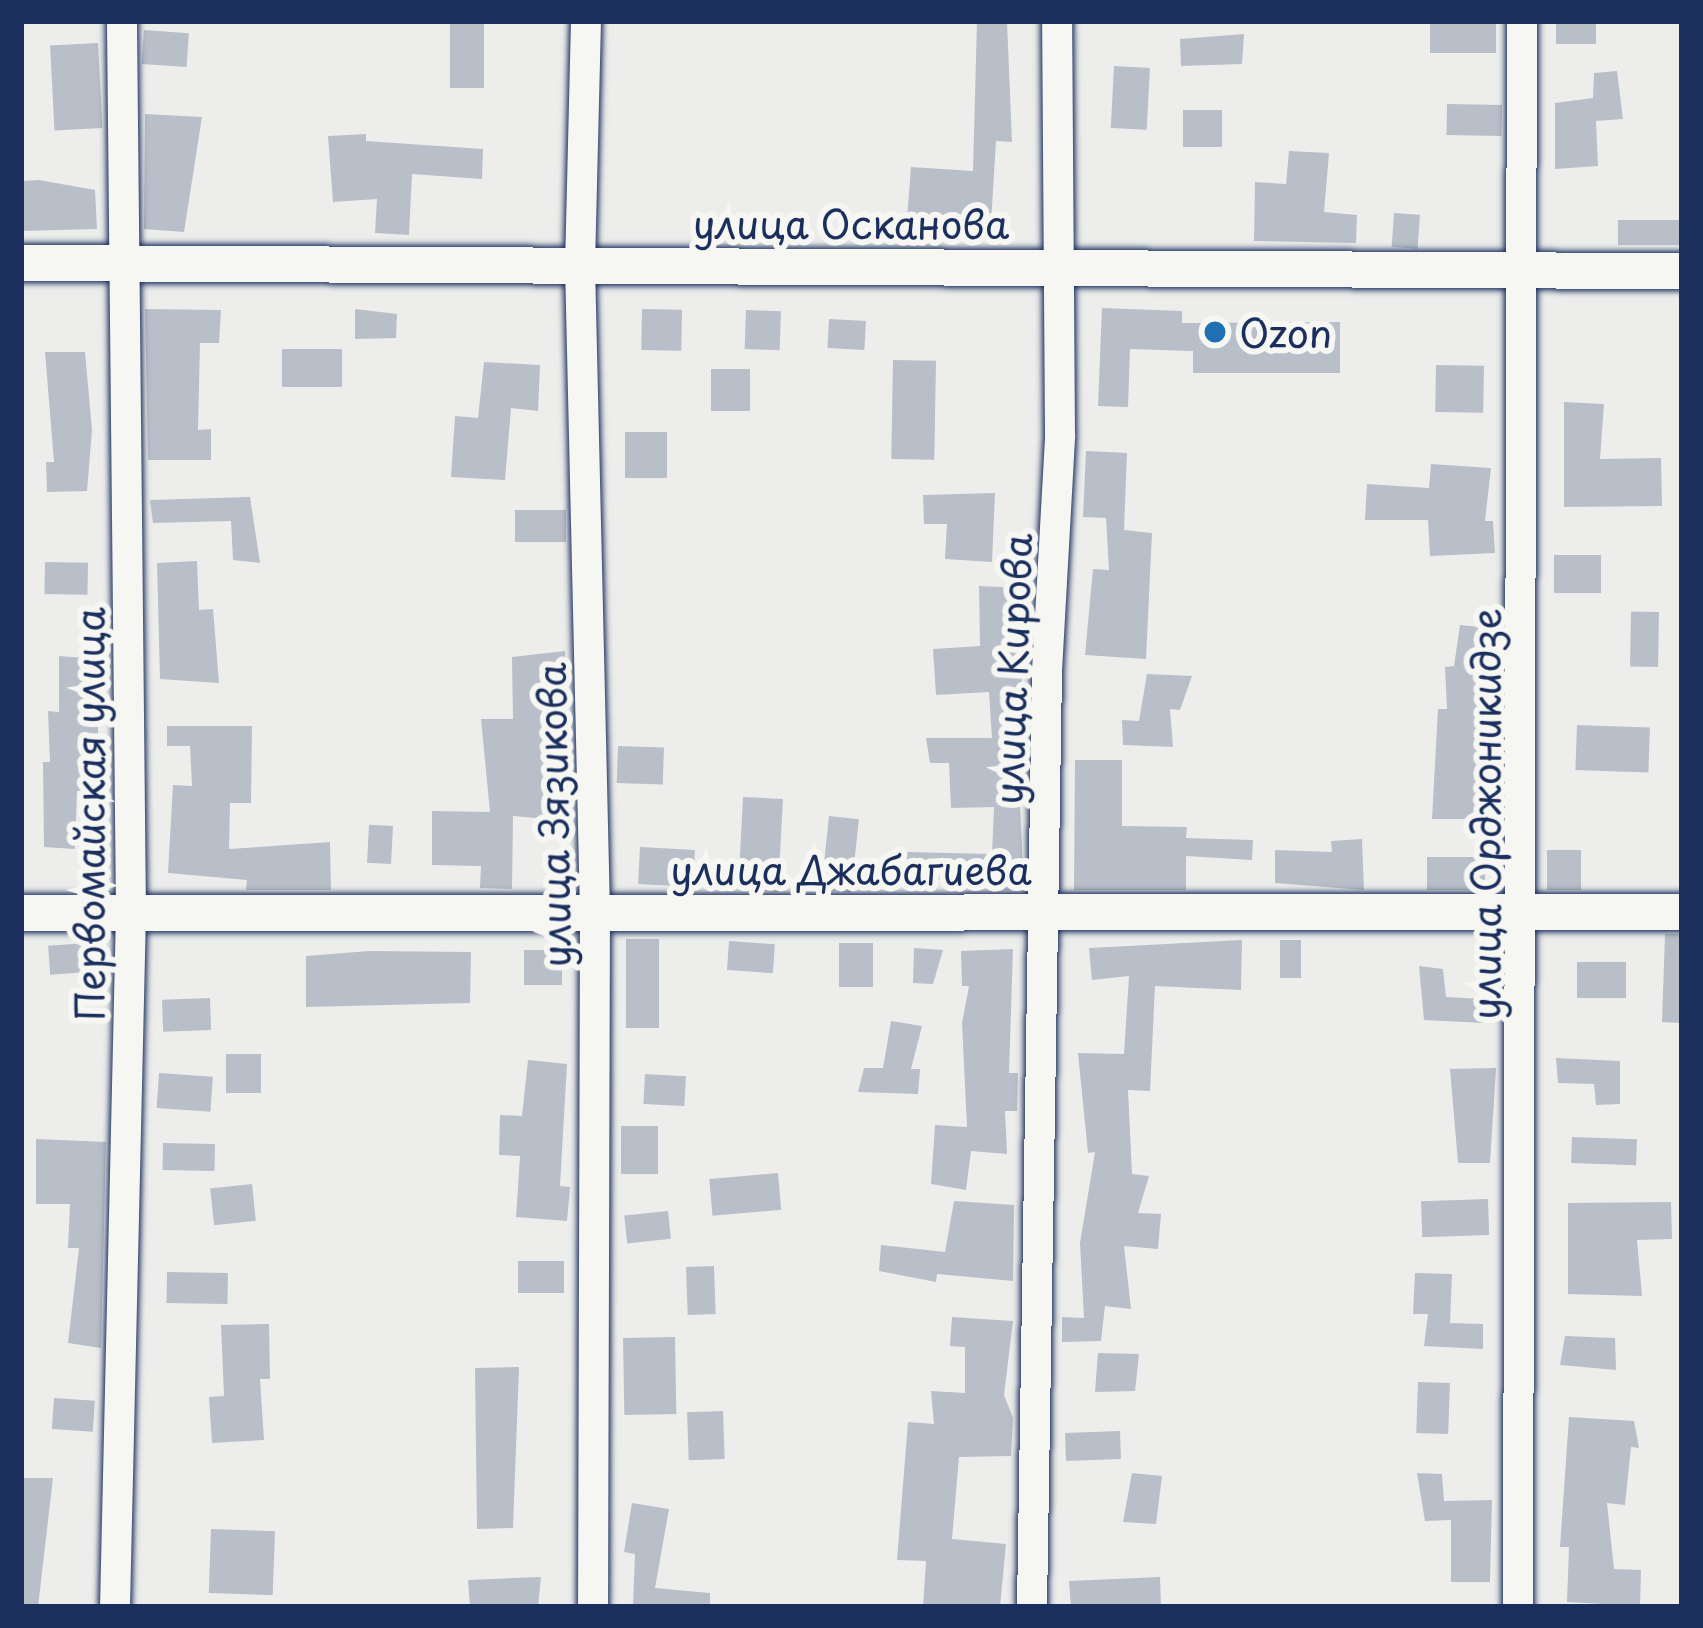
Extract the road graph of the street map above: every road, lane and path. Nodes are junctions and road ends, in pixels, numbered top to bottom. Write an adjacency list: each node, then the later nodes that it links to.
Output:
1 (122, 21): 6 (street, Первомайская улица)
2 (586, 21): 7 (street, улица Зязикова)
3 (1057, 21): 8 (street, улица Кирова)
4 (1522, 21): 9 (street, улица Орджоникидзе)
5 (21, 263): 6 (main road, улица Осканова)
6 (123, 264): 7 (main road, улица Осканова); 16 (street, Первомайская улица)
7 (580, 265): 8 (main road, улица Осканова); 12 (street, улица Зязикова)
8 (1060, 265): 9 (main road, улица Осканова); 11 (street, улица Кирова)
9 (1526, 270): 10 (main road, улица Осканова); 13 (street, улица Орджоникидзе)
10 (1682, 271)
11 (1047, 910): 12 (main road, улица Джабагиева); 13 (main road, улица Джабагиева); 19 (street, улица Кирова)
12 (595, 911): 16 (main road, улица Джабагиева); 18 (street, улица Зязикова)
13 (1524, 911): 14 (main road, улица Джабагиева); 20 (street, улица Орджоникидзе)
14 (1682, 912)
15 (21, 913): 16 (main road, улица Джабагиева)
16 (131, 913): 17 (street, Первомайская улица)
17 (115, 1607)
18 (593, 1607)
19 (1032, 1607)
20 (1517, 1607)

